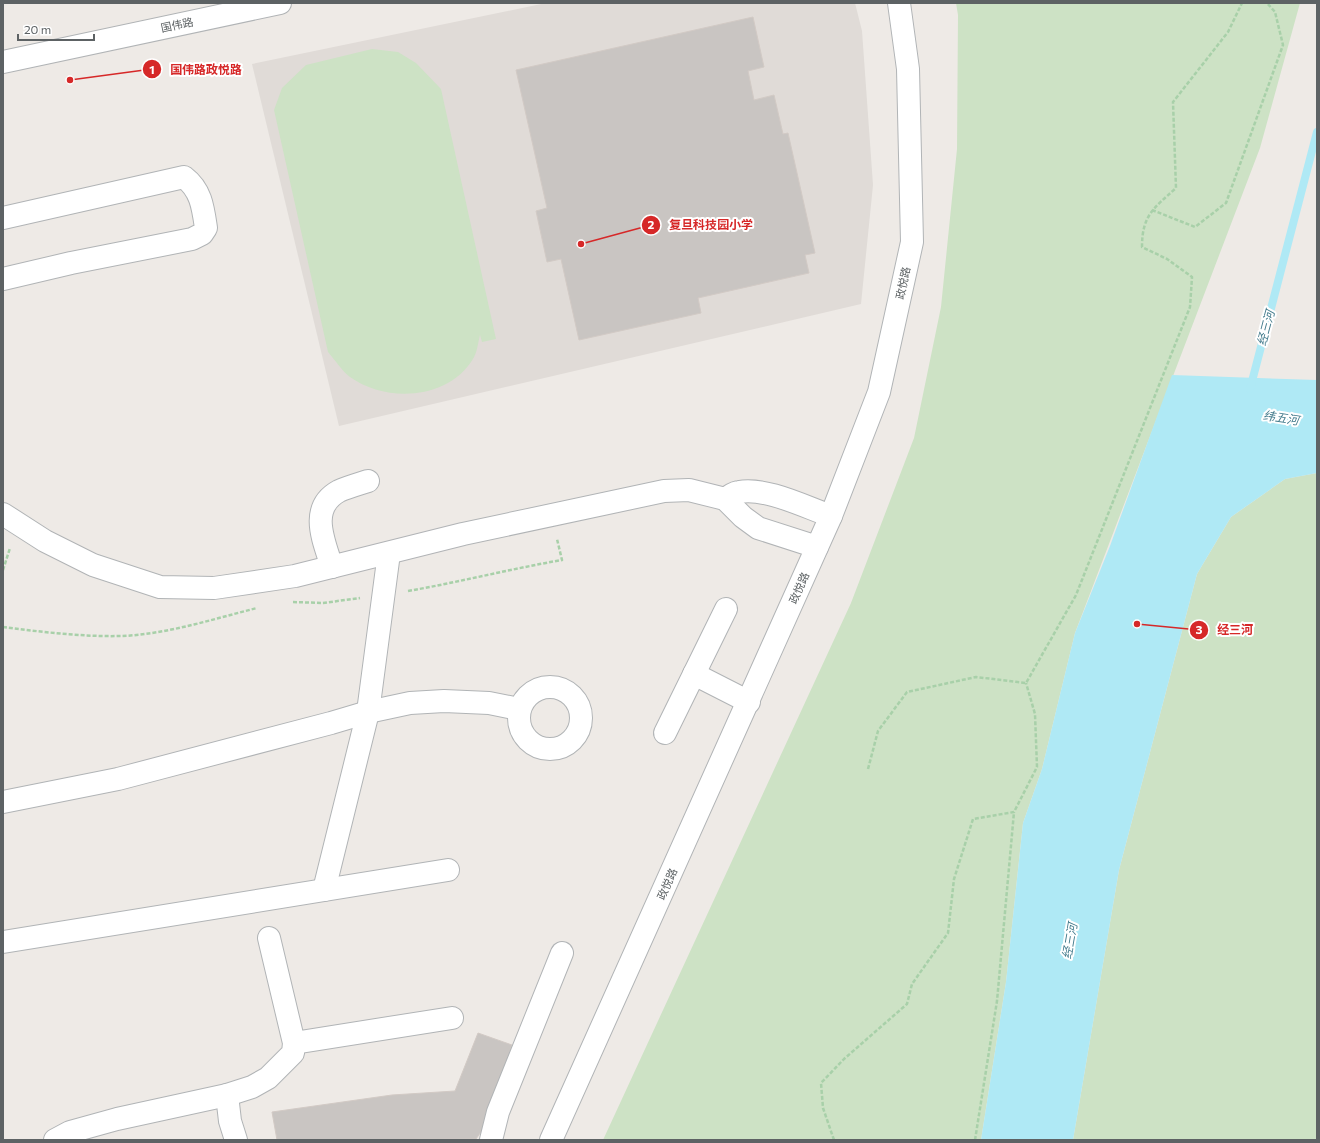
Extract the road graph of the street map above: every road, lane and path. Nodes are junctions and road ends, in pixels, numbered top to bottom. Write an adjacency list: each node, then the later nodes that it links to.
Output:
1 (280, 3): 5 (street, 国伟路)
2 (899, 3): 12 (street, 政悦路)
3 (1242, 3): 6 (path)
4 (1267, 3): 6 (path)
5 (3, 62)
6 (1152, 210): 18 (path)
7 (3, 218): 8 (street)
8 (3, 279)
9 (368, 481): 15 (street)
10 (726, 499): 12 (street); 13 (street); 14 (street)
11 (3, 514): 15 (street)
12 (831, 516): 13 (street, 政悦路)
13 (817, 547): 19 (street, 政悦路)
14 (389, 553): 15 (street); 21 (street)
15 (332, 567)
16 (726, 609): 17 (street)
17 (694, 674): 19 (street); 22 (street)
18 (1026, 683): 23 (path); 25 (path)
19 (749, 702): 37 (street, 政悦路)
20 (519, 710): 21 (street)
21 (368, 712): 24 (street); 27 (street)
22 (665, 733)
23 (868, 769)
24 (3, 802)
25 (1014, 812): 38 (path); 39 (path)
26 (448, 870): 27 (street)
27 (324, 890): 29 (street)
28 (269, 938): 32 (street)
29 (3, 942)
30 (562, 952): 36 (street)
31 (452, 1018): 32 (street)
32 (294, 1043): 33 (street)
33 (227, 1095): 34 (street); 35 (street)
34 (55, 1140)
35 (236, 1140)
36 (491, 1140)
37 (551, 1140)
38 (834, 1140)
39 (975, 1140)

